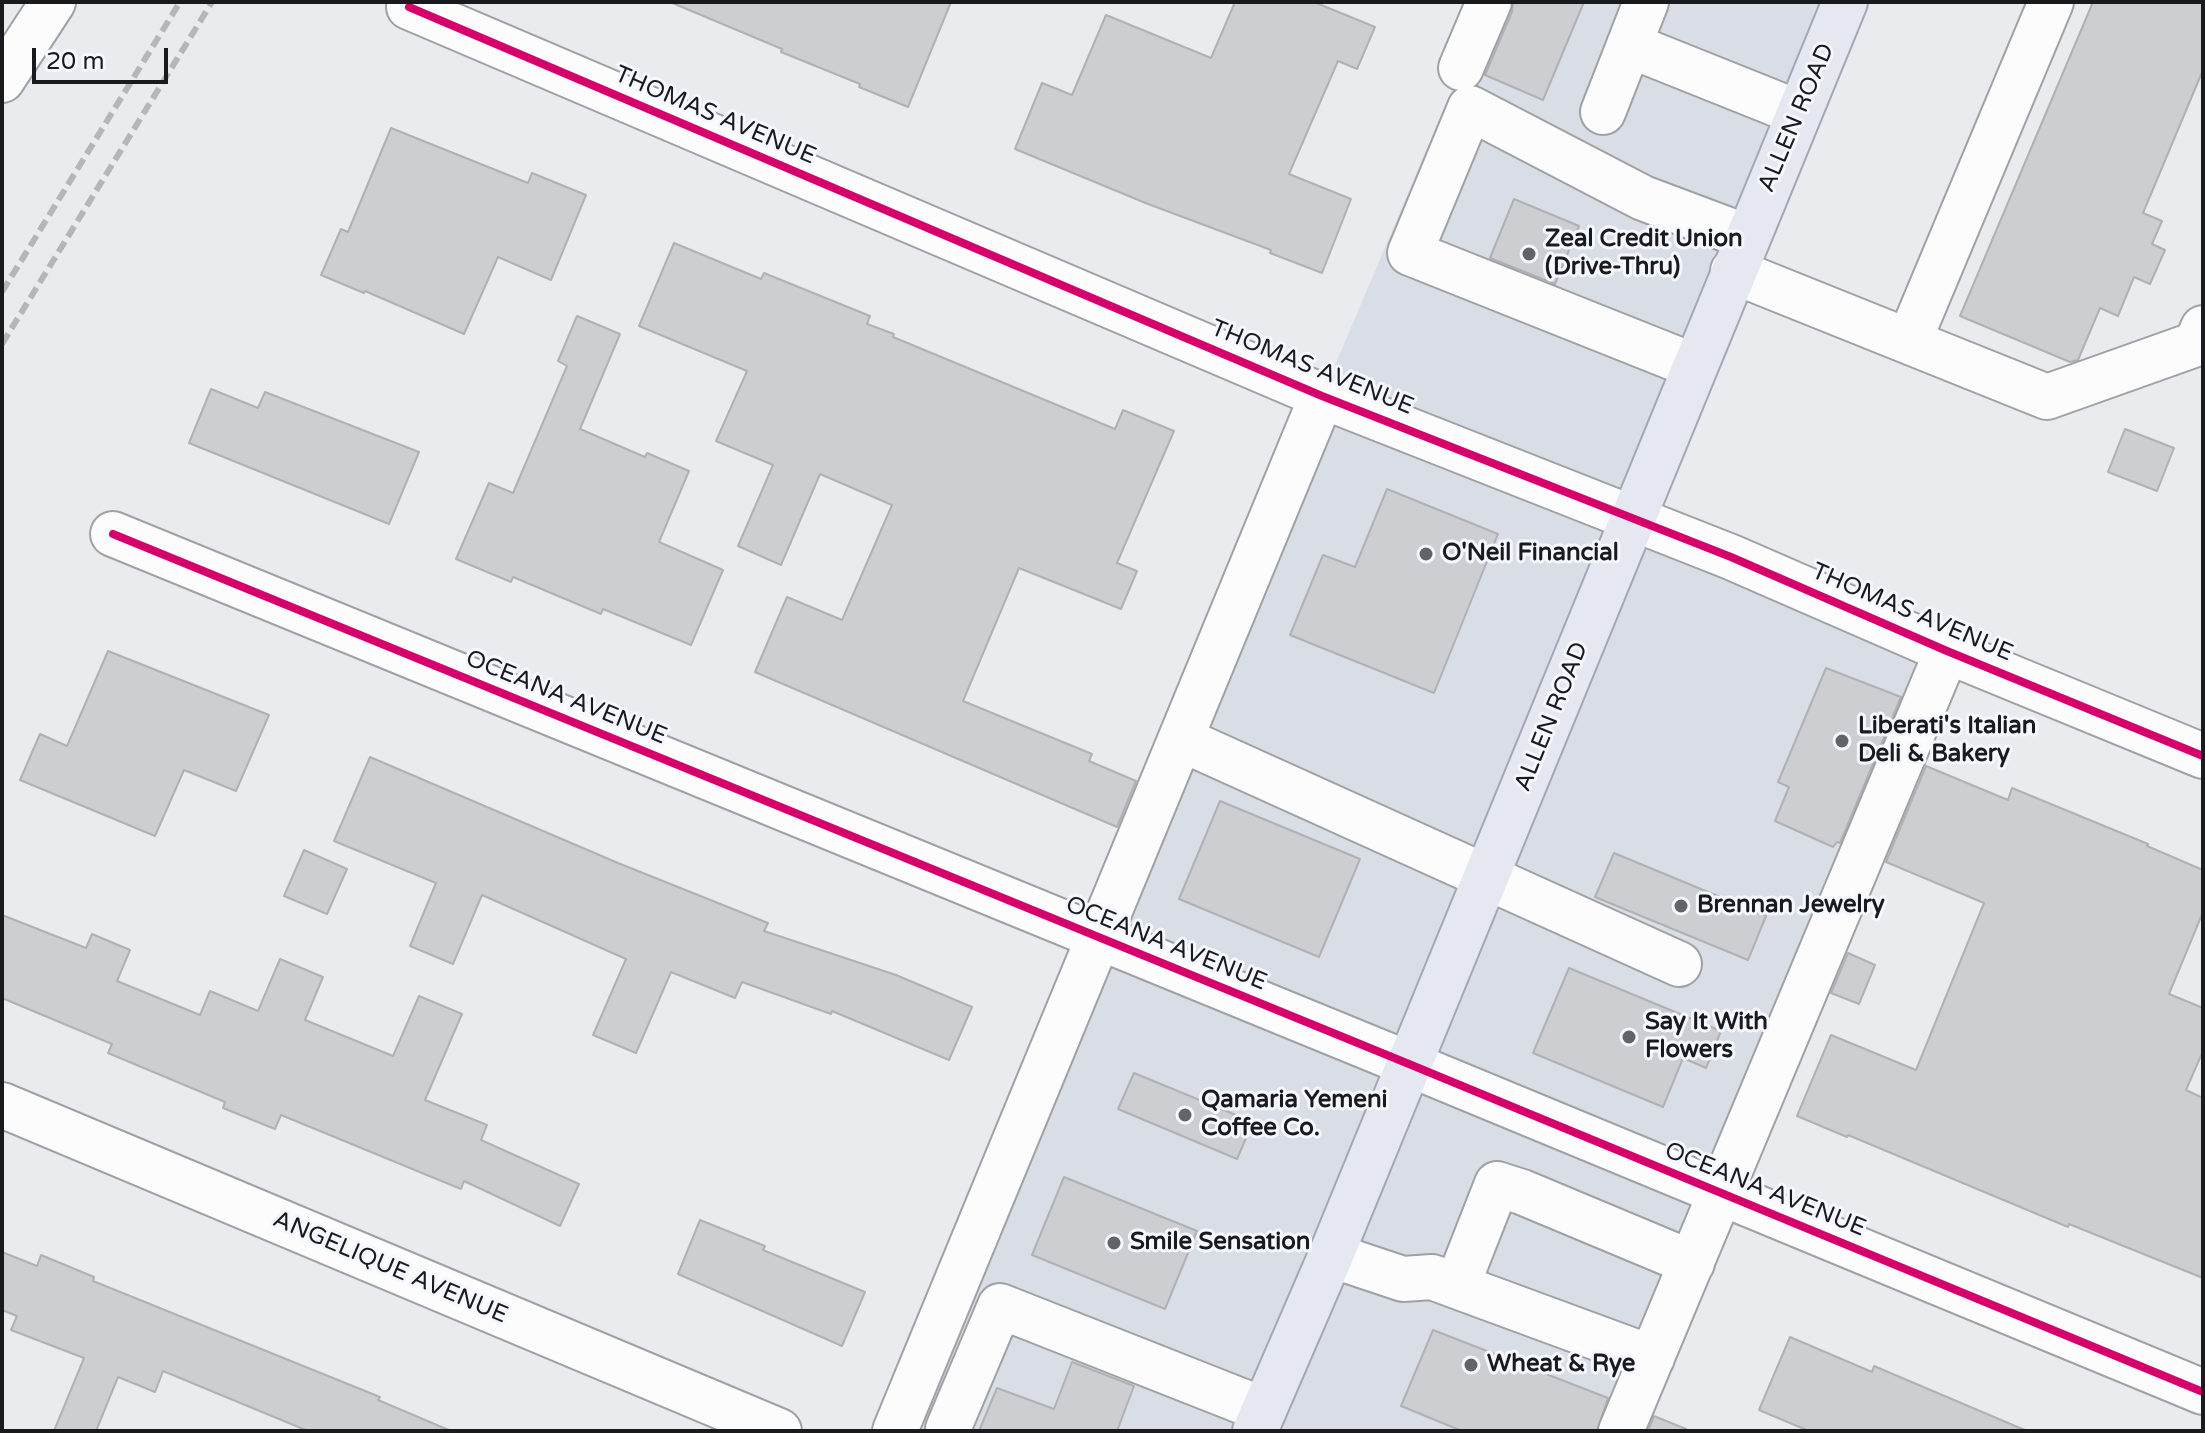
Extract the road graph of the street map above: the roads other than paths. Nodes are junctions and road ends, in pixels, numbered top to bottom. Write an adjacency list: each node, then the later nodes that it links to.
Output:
1 (53, 2): 9 (street)
2 (1489, 2): 8 (street)
3 (1646, 2): 7 (street)
4 (1845, 2): 11 (main road, ALLEN ROAD)
5 (2051, 2): 14 (street)
6 (409, 7): 16 (street, THOMAS AVENUE)
7 (1629, 45): 10 (street); 11 (street)
8 (1461, 68)
9 (2, 80)
10 (1603, 112)
11 (1799, 113): 12 (main road, ALLEN ROAD)
12 (1740, 254): 14 (street); 15 (main road, ALLEN ROAD); 15 (street)
13 (2201, 340): 14 (street)
14 (1909, 341)
15 (1694, 366): 17 (main road, ALLEN ROAD)
16 (1322, 396): 17 (street, THOMAS AVENUE); 20 (street)
17 (1634, 518): 19 (street, THOMAS AVENUE); 22 (main road, ALLEN ROAD)
18 (113, 534): 23 (street, OCEANA AVENUE)
19 (1947, 651): 21 (street, THOMAS AVENUE); 27 (street)
20 (1181, 739): 22 (street); 23 (street)
21 (2203, 756)
22 (1487, 875): 24 (street); 25 (main road, ALLEN ROAD)
23 (1099, 938): 25 (street, OCEANA AVENUE); 36 (street)
24 (1679, 964)
25 (1409, 1064): 27 (street, OCEANA AVENUE); 28 (main road, ALLEN ROAD)
26 (2, 1105): 35 (street, ANGELIQUE AVENUE)
27 (1722, 1193): 29 (street); 32 (street, OCEANA AVENUE)
28 (1331, 1255): 30 (street); 33 (main road, ALLEN ROAD)
29 (1692, 1263): 30 (street); 31 (street)
30 (1457, 1286): 31 (street)
31 (1652, 1358): 37 (street)
32 (2203, 1392)
33 (1259, 1421): 34 (street)
34 (948, 1429)
35 (779, 1431)
36 (895, 1431)
37 (1621, 1431)

